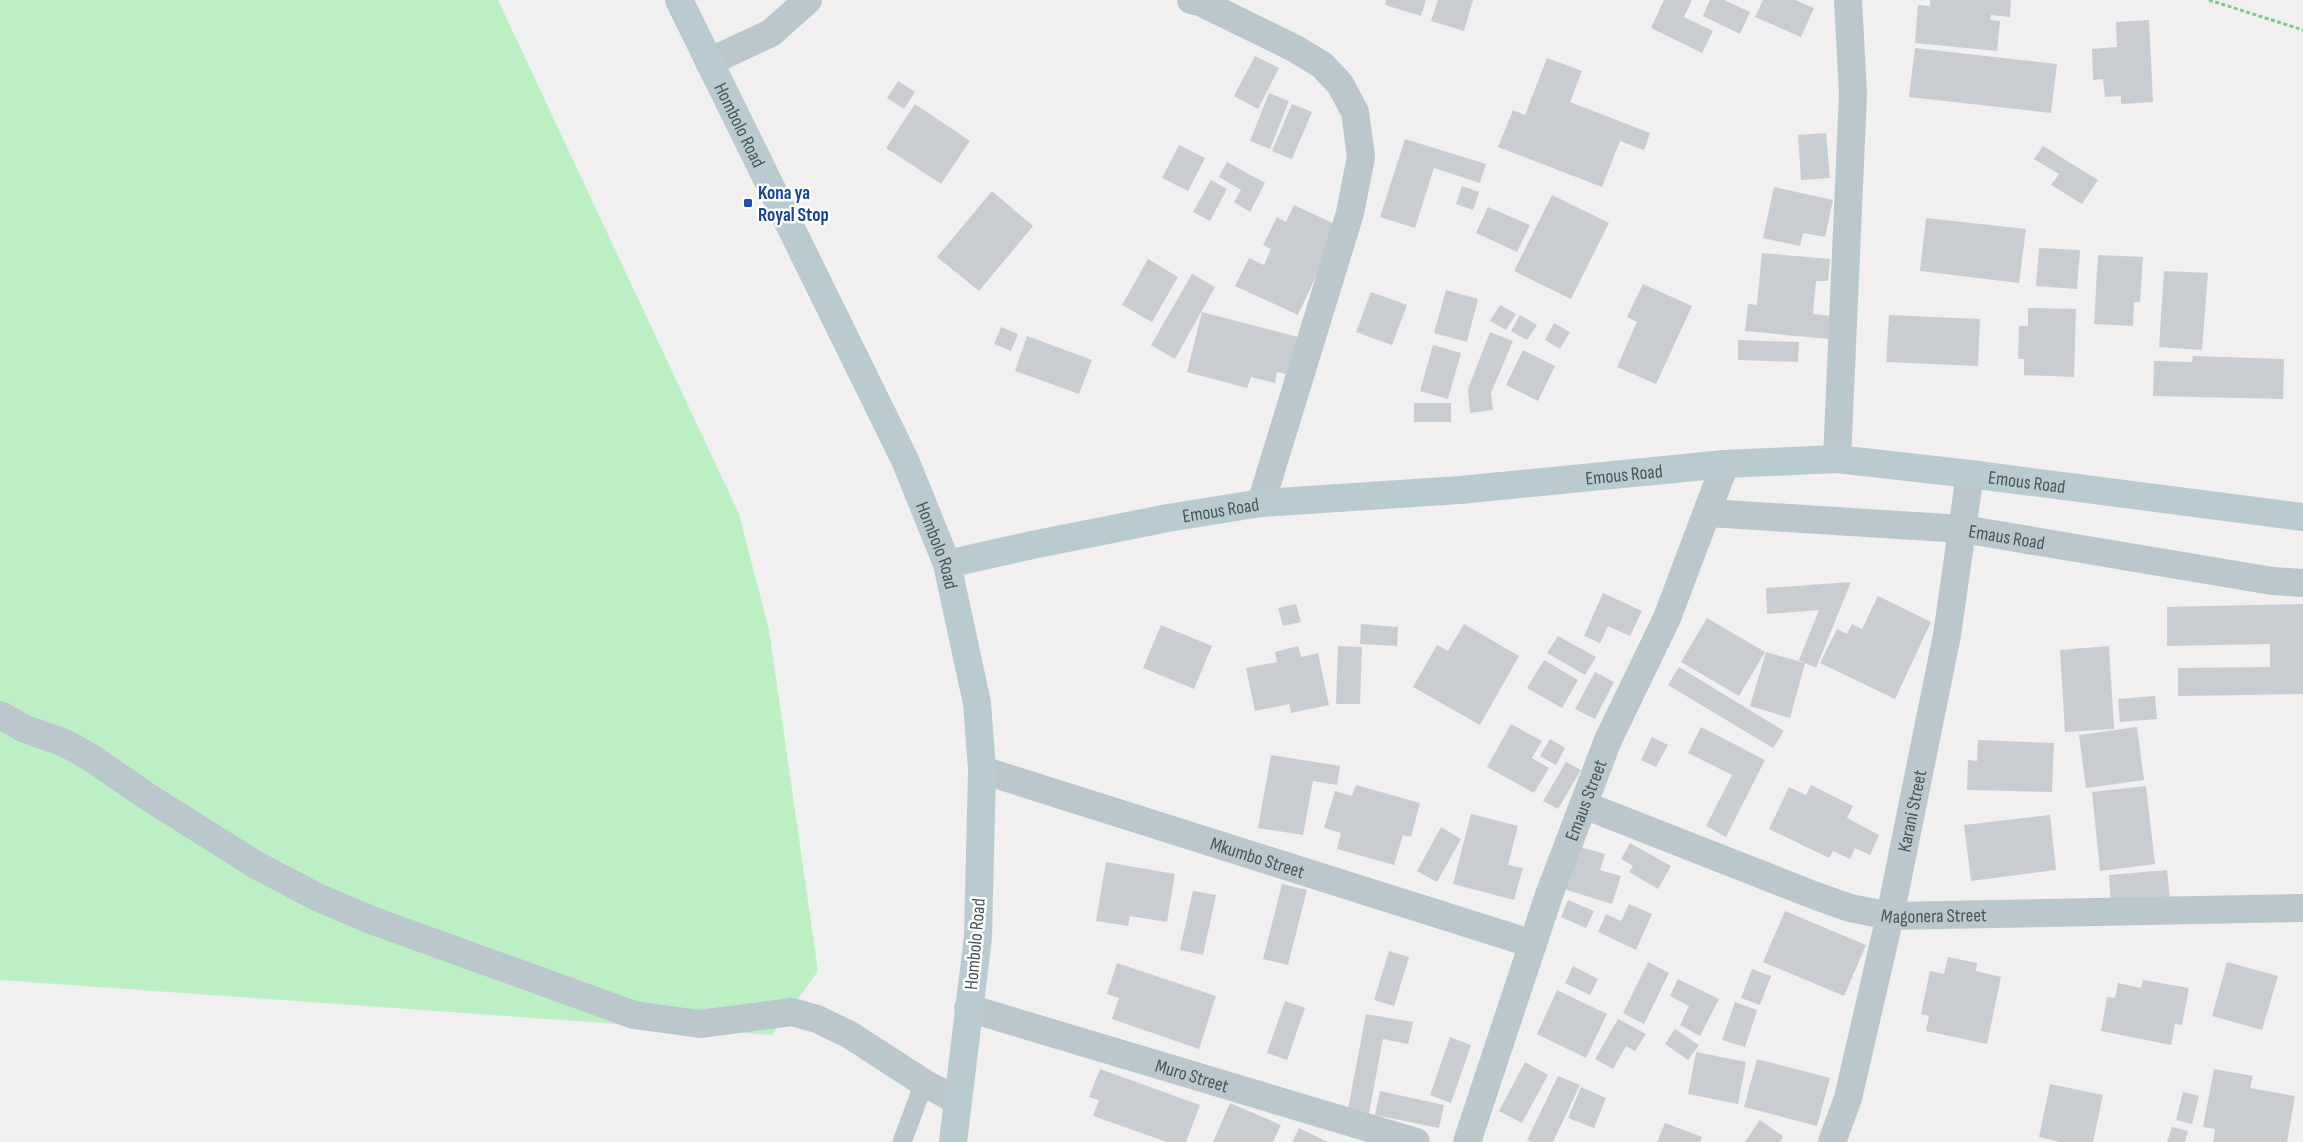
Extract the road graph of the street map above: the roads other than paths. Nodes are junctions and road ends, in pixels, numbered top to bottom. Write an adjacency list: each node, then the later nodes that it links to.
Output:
1 (679, 0): 5 (street, Hombolo Road)
2 (808, 0): 5 (street)
3 (1191, 0): 9 (street)
4 (1848, 0): 6 (street)
5 (709, 62): 13 (street, Hombolo Road)
6 (1837, 460): 7 (street, Emous Road); 8 (street, Emous Road)
7 (1725, 464): 9 (street, Emous Road); 10 (street, Emaus Street)
8 (1970, 474): 11 (street, Emous Road); 12 (street, Karani Street)
9 (1261, 503): 13 (street, Emous Road)
10 (1708, 513): 12 (street, Emaus Road); 17 (street, Emaus Street)
11 (2303, 517)
12 (1963, 529): 14 (street, Emaus Road); 19 (street, Karani Street)
13 (947, 564): 16 (street, Hombolo Road)
14 (2303, 583)
15 (0, 715): 22 (street)
16 (982, 770): 20 (street, Mkumbo Street); 21 (street, Hombolo Road)
17 (1584, 805): 19 (street, Magonera Street); 20 (street, Emaus Street)
18 (2303, 908): 19 (street, Magonera Street)
19 (1890, 916): 28 (street, Karani Street)
20 (1533, 944): 27 (street, Emaus Street)
21 (968, 1008): 23 (street, Hombolo Road); 26 (street, Muro Street)
22 (924, 1083): 23 (street); 24 (lane)
23 (958, 1100): 25 (street, Hombolo Road)
24 (902, 1142)
25 (953, 1142)
26 (1416, 1142)
27 (1467, 1142)
28 (1832, 1142)

